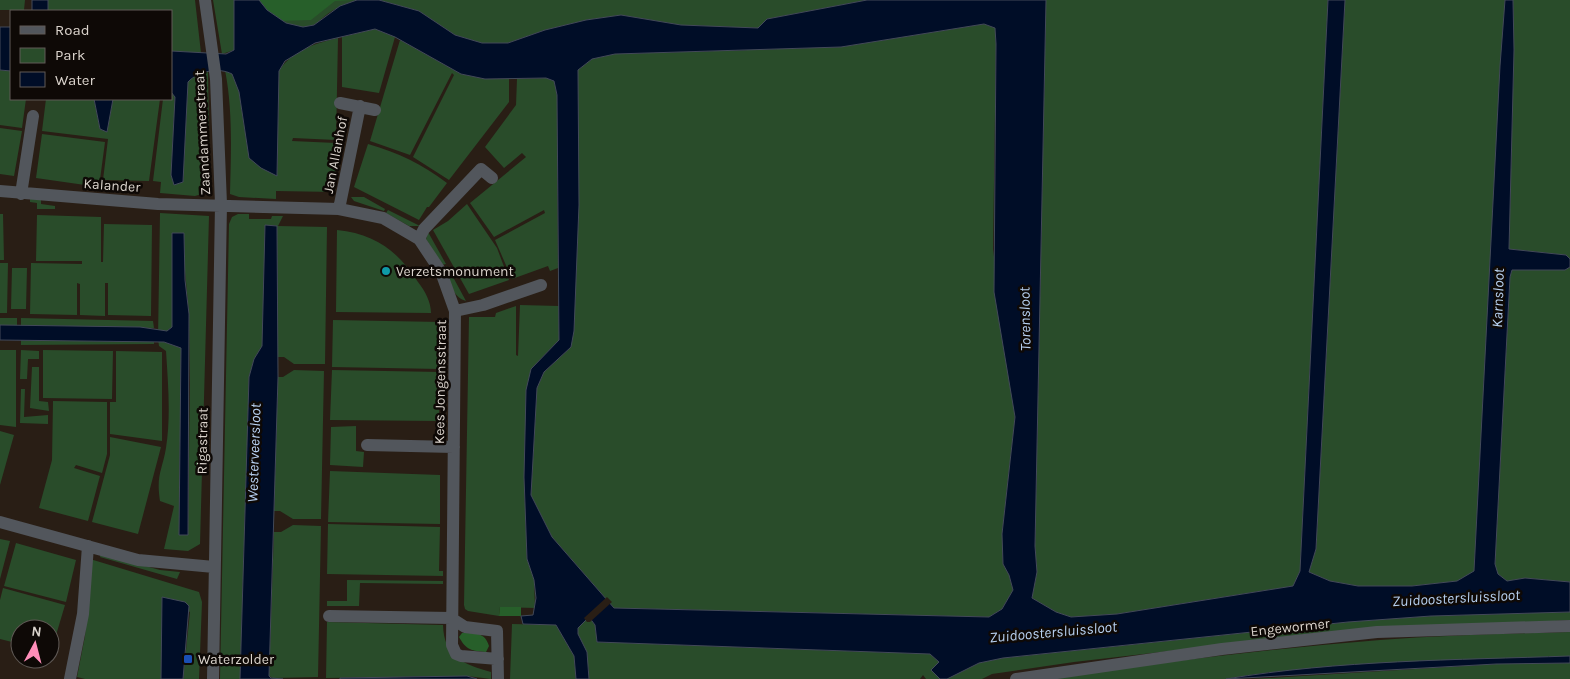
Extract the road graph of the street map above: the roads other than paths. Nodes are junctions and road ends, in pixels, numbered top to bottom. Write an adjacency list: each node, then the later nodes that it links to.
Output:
1 (205, 0): 9 (street, Zaandammerstraat)
2 (340, 103): 3 (street, Jan Allanhof)
3 (360, 106): 4 (street, Jan Allanhof); 10 (street, Jan Allanhof)
4 (376, 110)
5 (33, 116): 8 (street)
6 (492, 178): 11 (street)
7 (0, 191): 8 (street, Kalander)
8 (21, 194): 9 (street, Kalander)
9 (221, 204): 10 (street, Kees Jongensstraat); 18 (street, Rigastraat)
10 (339, 209): 11 (street, Kees Jongensstraat)
11 (419, 239): 13 (street, Kees Jongensstraat)
12 (541, 285): 13 (street)
13 (455, 311): 15 (street, Kees Jongensstraat)
14 (367, 445): 15 (street)
15 (454, 447): 20 (street, Kees Jongensstraat)
16 (0, 522): 17 (street)
17 (88, 546): 18 (street); 23 (street)
18 (214, 568): 24 (street, Rigastraat)
19 (329, 616): 20 (street)
20 (451, 618): 22 (street); 22 (street, Kees Jongensstraat)
21 (1570, 626): 26 (street, Engewormer)
22 (498, 659): 25 (street)
23 (70, 679)
24 (214, 679)
25 (498, 679)
26 (1016, 679)

